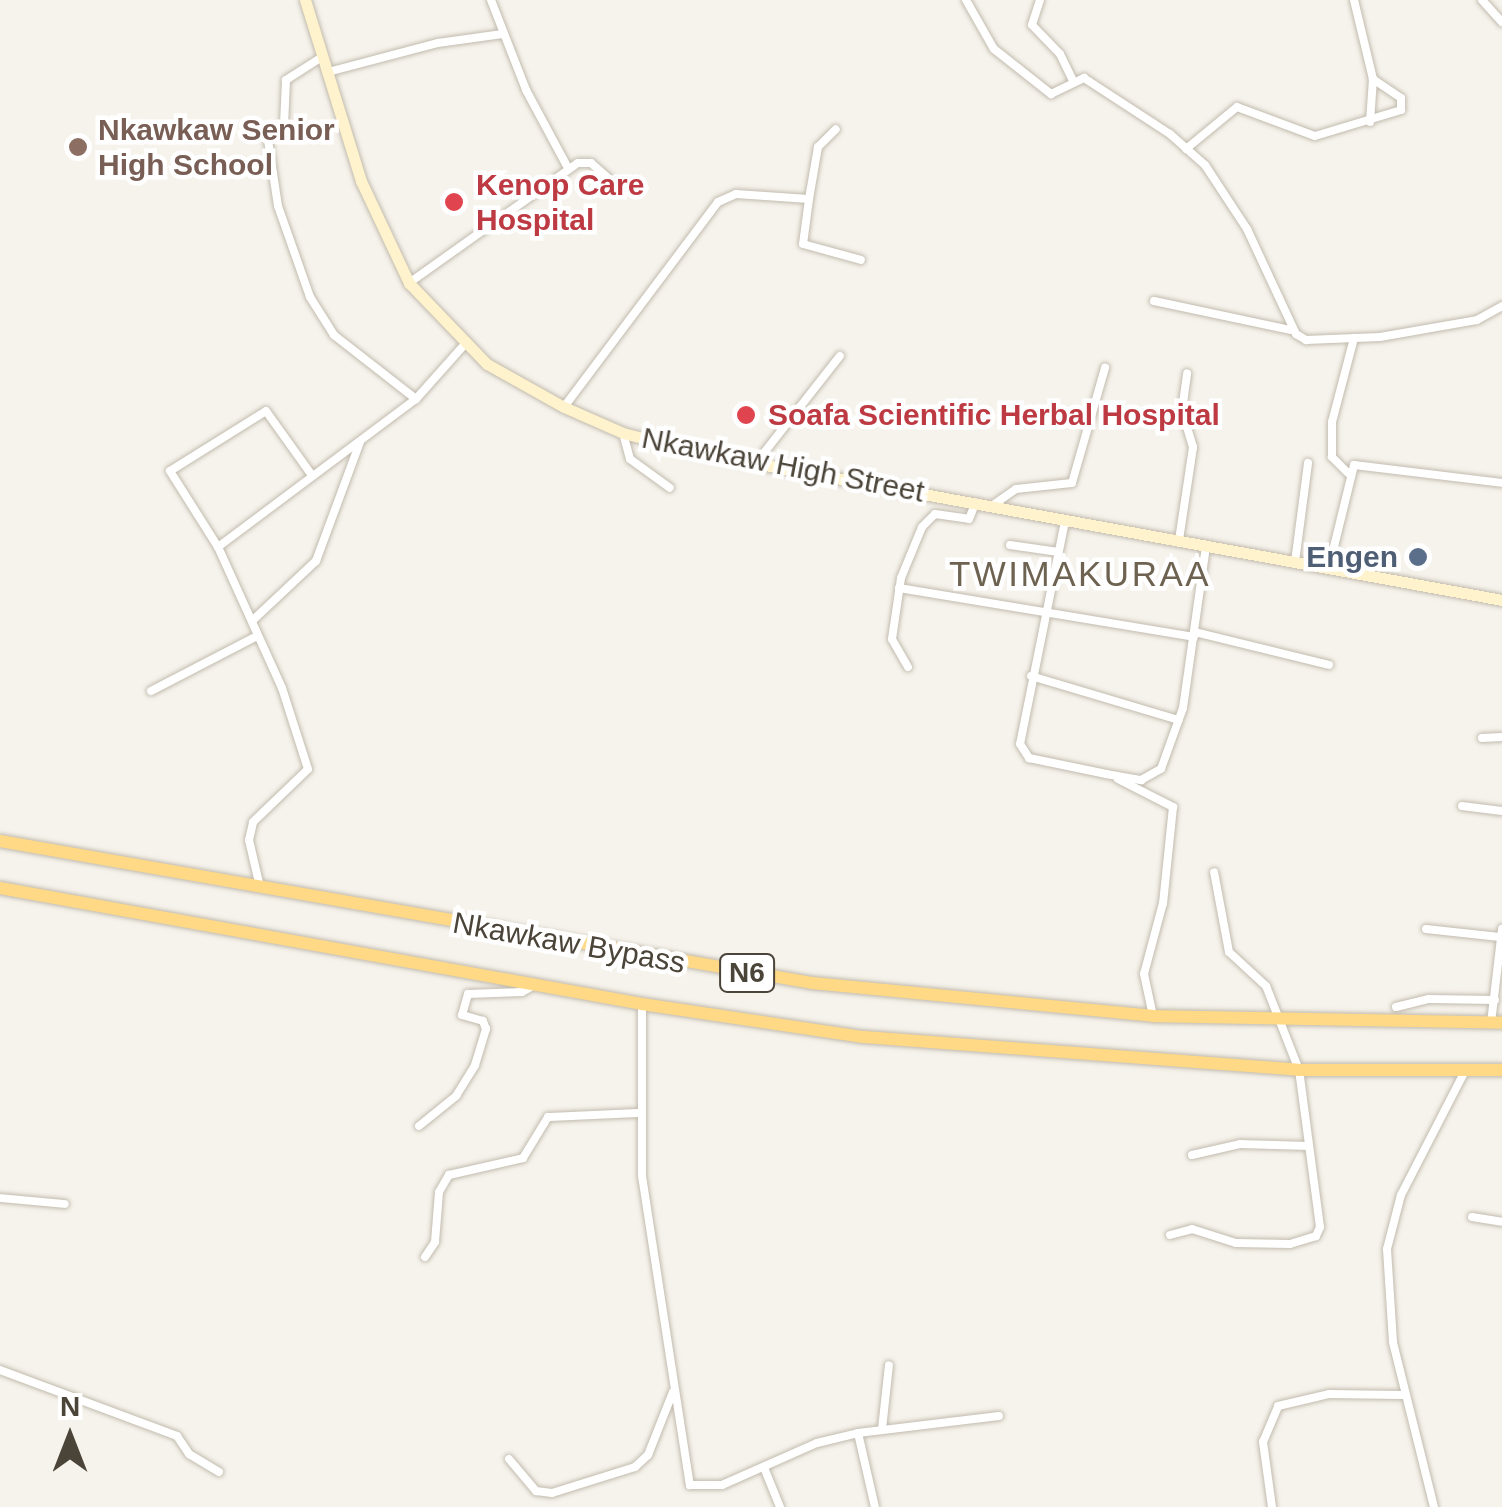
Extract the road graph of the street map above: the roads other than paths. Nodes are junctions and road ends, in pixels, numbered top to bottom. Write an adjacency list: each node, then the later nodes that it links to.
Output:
1 (305, 0): 9 (main road, Nkawkaw High Street)
2 (491, 0): 8 (street)
3 (966, 0): 12 (street)
4 (1040, 0): 12 (street)
5 (1354, 0): 11 (street)
6 (1482, 0): 7 (street)
7 (1502, 22)
8 (502, 34): 10 (street); 16 (street)
9 (322, 57): 10 (main road, Nkawkaw High Street); 29 (street)
10 (328, 72): 20 (main road, Nkawkaw High Street)
11 (1373, 79): 13 (street); 13 (street)
12 (1073, 81): 15 (street)
13 (1370, 122): 15 (street)
14 (836, 130): 18 (street)
15 (1186, 149): 23 (street)
16 (568, 168): 17 (street); 20 (street)
17 (616, 185)
18 (809, 199): 19 (street); 30 (street)
19 (861, 260)
20 (409, 283): 25 (main road, Nkawkaw High Street)
21 (1154, 301): 23 (street)
22 (1502, 306): 24 (street)
23 (1290, 330): 24 (street)
24 (1354, 338): 35 (street)
25 (465, 344): 29 (street); 30 (main road, Nkawkaw High Street)
26 (840, 356): 33 (street)
27 (1105, 368): 40 (street)
28 (1187, 373): 42 (street)
29 (416, 398): 32 (street)
30 (564, 408): 31 (main road, Nkawkaw High Street)
31 (623, 433): 33 (main road, Nkawkaw High Street); 38 (street)
32 (360, 442): 36 (street); 52 (street)
33 (756, 463): 39 (main road, Nkawkaw High Street)
34 (1308, 463): 47 (street)
35 (1348, 473): 37 (street); 48 (street)
36 (311, 474): 45 (street); 45 (street)
37 (1502, 482)
38 (670, 488)
39 (976, 502): 40 (main road, Nkawkaw High Street); 49 (street)
40 (993, 506): 41 (main road, Nkawkaw High Street)
41 (1065, 521): 42 (main road, Nkawkaw High Street); 46 (street)
42 (1179, 540): 44 (main road, Nkawkaw High Street)
43 (1010, 545): 46 (street)
44 (1206, 546): 47 (main road, Nkawkaw High Street); 53 (street)
45 (218, 547): 52 (street)
46 (1058, 552): 51 (street)
47 (1295, 562): 48 (main road, Nkawkaw High Street)
48 (1330, 567): 50 (main road, Nkawkaw High Street)
49 (899, 588): 51 (street); 56 (street)
50 (1502, 600)
51 (1045, 610): 53 (street); 57 (street)
52 (252, 622): 54 (street)
53 (1194, 635): 55 (street); 59 (street)
54 (257, 636): 58 (street); 67 (street)
55 (1329, 665)
56 (908, 667)
57 (1031, 676): 59 (street); 62 (street)
58 (151, 691)
59 (1179, 720): 62 (street)
60 (1502, 737): 61 (street)
61 (1482, 738)
62 (1106, 774): 75 (street)
63 (1462, 806): 64 (street)
64 (1502, 811)
65 (0, 842): 67 (highway, Nkawkaw Bypass / N6)
66 (1214, 872): 76 (street)
67 (260, 887): 75 (highway, Nkawkaw Bypass / N6)
68 (0, 888): 71 (highway, Nkawkaw Bypass / N6)
69 (1426, 929): 70 (street)
70 (1501, 933): 72 (street)
71 (535, 985): 73 (highway, Nkawkaw Bypass / N6); 82 (street)
72 (1497, 996): 74 (street); 77 (street)
73 (642, 1004): 78 (highway, Nkawkaw Bypass / N6); 81 (street)
74 (1396, 1007)
75 (1153, 1016): 76 (highway, Nkawkaw Bypass / N6)
76 (1277, 1020): 77 (highway, Nkawkaw Bypass / N6); 78 (street)
77 (1497, 1024)
78 (1298, 1070): 80 (highway, Nkawkaw Bypass / N6); 83 (street)
79 (1502, 1070): 80 (highway, Nkawkaw Bypass / N6)
80 (1465, 1071): 94 (street)
81 (639, 1113): 90 (street); 93 (street)
82 (418, 1126)
83 (1309, 1146): 84 (street); 89 (street)
84 (1192, 1156)
85 (0, 1198): 86 (street)
86 (65, 1204)
87 (1472, 1218): 88 (street)
88 (1502, 1222)
89 (1170, 1236)
90 (425, 1257)
91 (889, 1364): 96 (street)
92 (0, 1370): 100 (street)
93 (674, 1389): 98 (street); 99 (street)
94 (1402, 1395): 103 (street); 104 (street)
95 (999, 1416): 96 (street)
96 (882, 1428): 97 (street)
97 (858, 1433): 99 (street); 102 (street)
98 (509, 1458)
99 (765, 1470): 101 (street)
100 (219, 1472)
101 (780, 1507)
102 (875, 1507)
103 (1272, 1507)
104 (1434, 1507)

